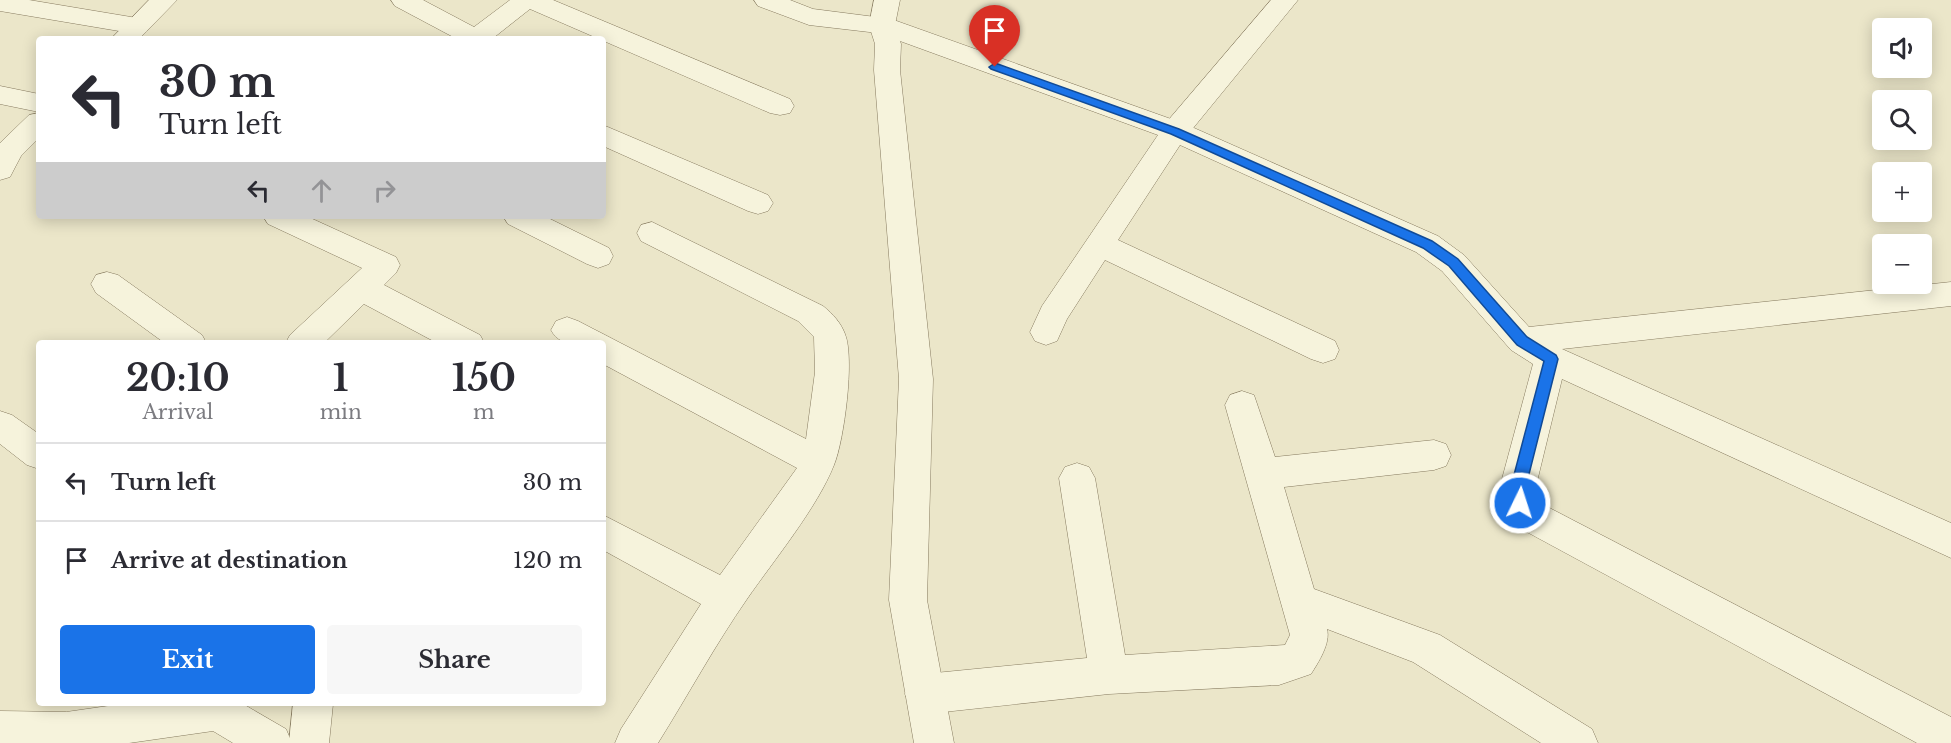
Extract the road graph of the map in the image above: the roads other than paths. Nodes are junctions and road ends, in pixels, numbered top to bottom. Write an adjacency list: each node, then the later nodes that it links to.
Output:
1 (164, 0): 9 (street)
2 (404, 0): 10 (street)
3 (526, 0): 11 (street)
4 (531, 0): 14 (street)
5 (767, 0): 8 (street)
6 (1286, 0): 16 (street)
7 (0, 3): 9 (street)
8 (885, 13): 16 (street); 47 (street)
9 (130, 33)
10 (470, 36)
11 (479, 36)
12 (0, 95): 13 (street)
13 (36, 102)
14 (780, 106)
15 (36, 125): 18 (street)
16 (1175, 131): 23 (street); 33 (street)
17 (606, 136): 19 (street)
18 (0, 170)
19 (758, 204)
20 (285, 219): 26 (street)
21 (524, 219): 24 (street)
22 (652, 233): 39 (street)
23 (1099, 244): 28 (street); 32 (street)
24 (598, 256)
25 (107, 284): 29 (street)
26 (362, 288): 30 (street); 31 (street)
27 (1951, 294): 33 (street)
28 (1046, 332)
29 (185, 340)
30 (306, 340)
31 (461, 340)
32 (1323, 350)
33 (1537, 350): 43 (street); 51 (street)
34 (606, 351): 39 (street)
35 (1242, 405): 40 (street)
36 (0, 425): 37 (street)
37 (36, 452)
38 (1434, 455): 40 (street)
39 (818, 462): 44 (street)
40 (1263, 474): 45 (street)
41 (1077, 478): 46 (street)
42 (606, 533): 44 (street)
43 (1951, 541)
44 (726, 598): 54 (street)
45 (1299, 601): 46 (street); 56 (street)
46 (1109, 675): 47 (street)
47 (925, 694): 55 (street)
48 (313, 706): 53 (street)
49 (0, 731): 50 (street)
50 (127, 732): 52 (street)
51 (1951, 739)
52 (272, 743)
53 (309, 743)
54 (635, 743)
55 (934, 743)
56 (1578, 743)

